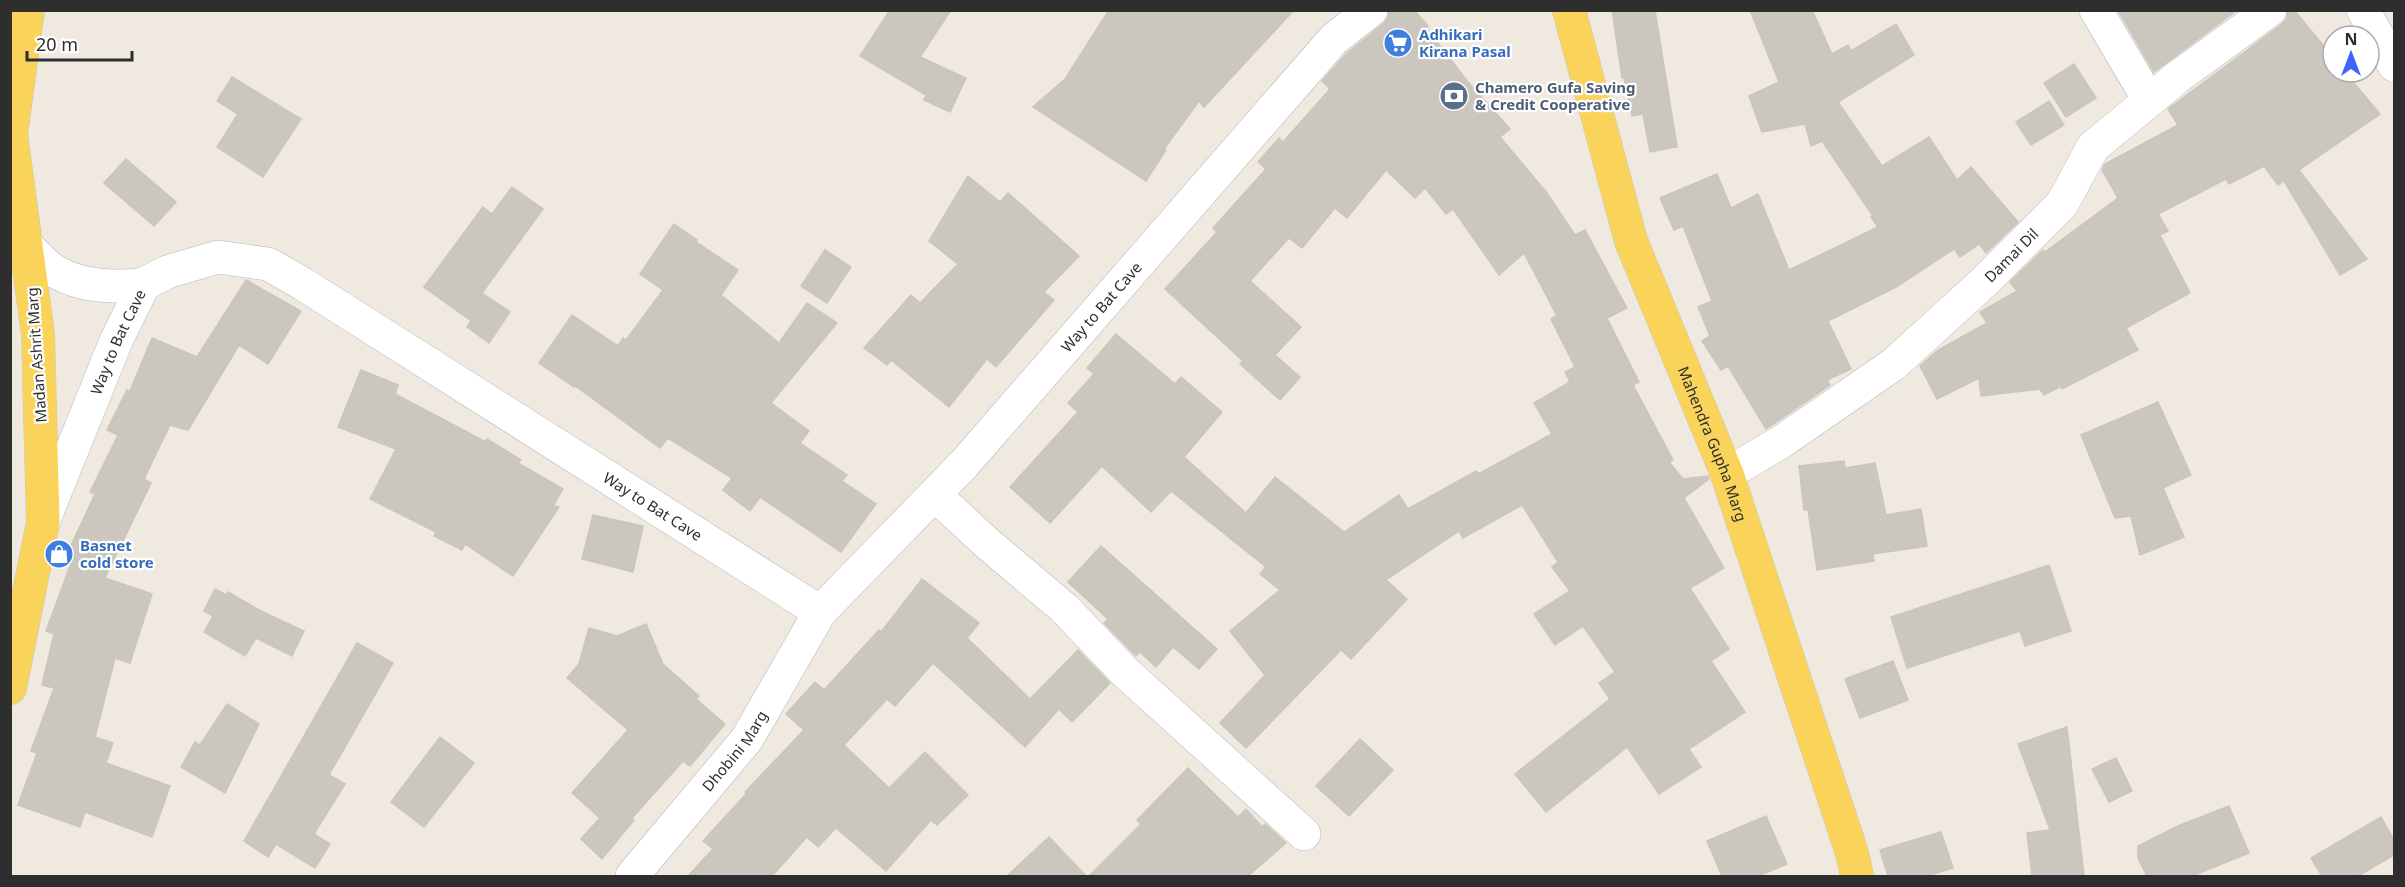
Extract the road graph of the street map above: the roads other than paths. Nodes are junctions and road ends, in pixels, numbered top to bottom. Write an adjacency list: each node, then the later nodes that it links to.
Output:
1 (28, 10): 9 (main road, Madan Ashrit Marg)
2 (1371, 10): 12 (main road, Way to Bat Cave)
3 (1569, 10): 11 (main road, Mahendra Gupha Marg)
4 (2096, 10): 8 (main road)
5 (2270, 10): 8 (main road, Damai Dil)
6 (2363, 10): 7 (main road)
7 (2394, 65)
8 (2149, 100): 11 (main road, Damai Dil)
9 (27, 246): 10 (main road); 13 (main road, Madan Ashrit Marg)
10 (144, 284): 13 (main road, Way to Bat Cave); 14 (main road, Way to Bat Cave)
11 (1727, 474): 18 (main road, Mahendra Gupha Marg)
12 (935, 495): 14 (main road, Way to Bat Cave); 16 (main road)
13 (43, 522): 15 (main road, Way to Bat Cave)
14 (820, 612): 17 (main road, Dhobini Marg)
15 (10, 688)
16 (1304, 834)
17 (634, 876)
18 (1857, 876)

